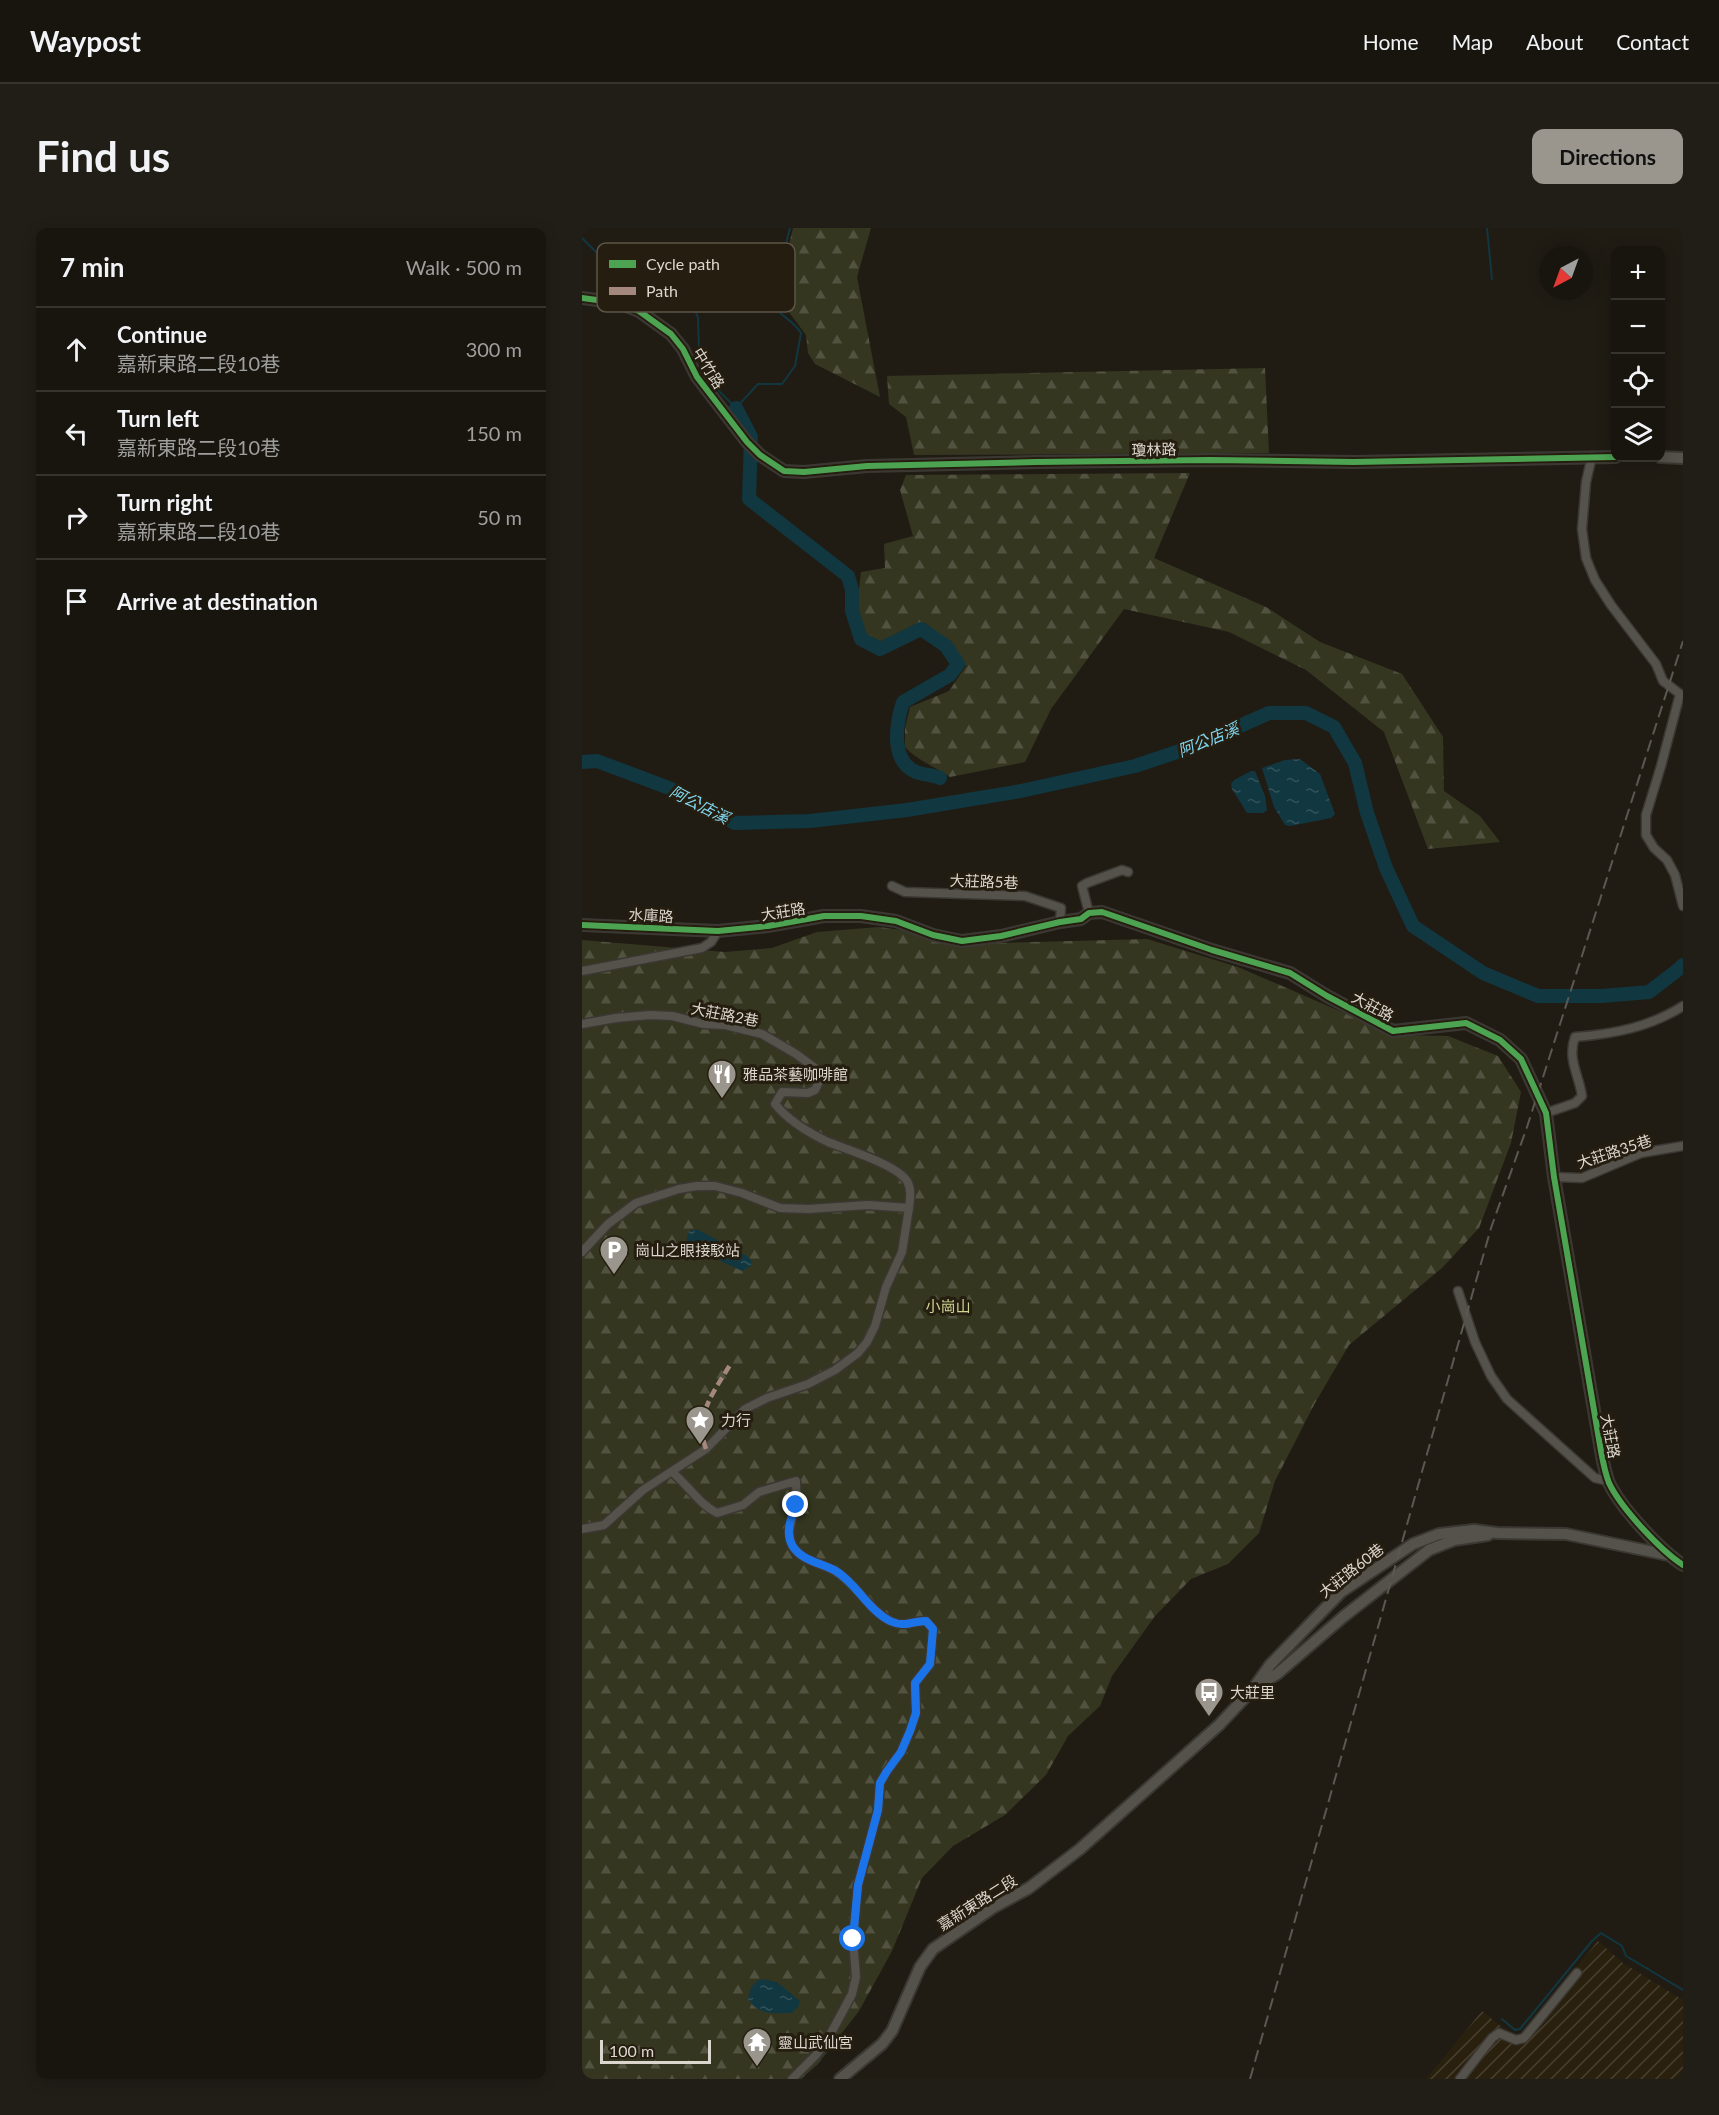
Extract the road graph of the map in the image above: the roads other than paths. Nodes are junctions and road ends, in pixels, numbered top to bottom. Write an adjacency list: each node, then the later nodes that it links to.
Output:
1 (582, 298): 2 (street, 中竹路)
2 (597, 300)
3 (640, 312): 4 (street, 中竹路)
4 (721, 408): 5 (street, 瓊林路)
5 (1592, 456): 6 (street, 瓊林路); 11 (street)
6 (1611, 457)
7 (1665, 457): 8 (street)
8 (1683, 458)
9 (1128, 872): 12 (street)
10 (892, 886): 13 (street, 大莊路5巷)
11 (1683, 906)
12 (1089, 913): 13 (street, 大莊路); 19 (street, 大莊路)
13 (1060, 922): 15 (street, 大莊路)
14 (582, 925): 15 (street, 水庫路)
15 (718, 931): 16 (street)
16 (582, 971)
17 (1683, 1006): 19 (street)
18 (582, 1024): 22 (street, 大莊路2巷)
19 (1546, 1113): 21 (street, 大莊路)
20 (1683, 1146): 21 (street, 大莊路35巷)
21 (1554, 1177): 26 (street, 大莊路)
22 (909, 1209): 23 (street); 25 (street, 大莊路2巷)
23 (582, 1252)
24 (1458, 1291): 26 (street)
25 (672, 1472): 27 (street, 大莊路2巷); 34 (street)
26 (1608, 1481): 29 (street, 大莊路)
27 (582, 1529)
28 (1497, 1533): 29 (street, 大莊路60巷); 31 (street, 大莊路60巷); 31 (street, 大莊路60巷)
29 (1668, 1555): 30 (street, 大莊路)
30 (1683, 1565)
31 (1252, 1689): 32 (street, 大莊路60巷)
32 (1080, 1849): 35 (street, 嘉新東路二段)
33 (1577, 1973): 36 (street)
34 (792, 2079)
35 (840, 2079)
36 (1460, 2079)

